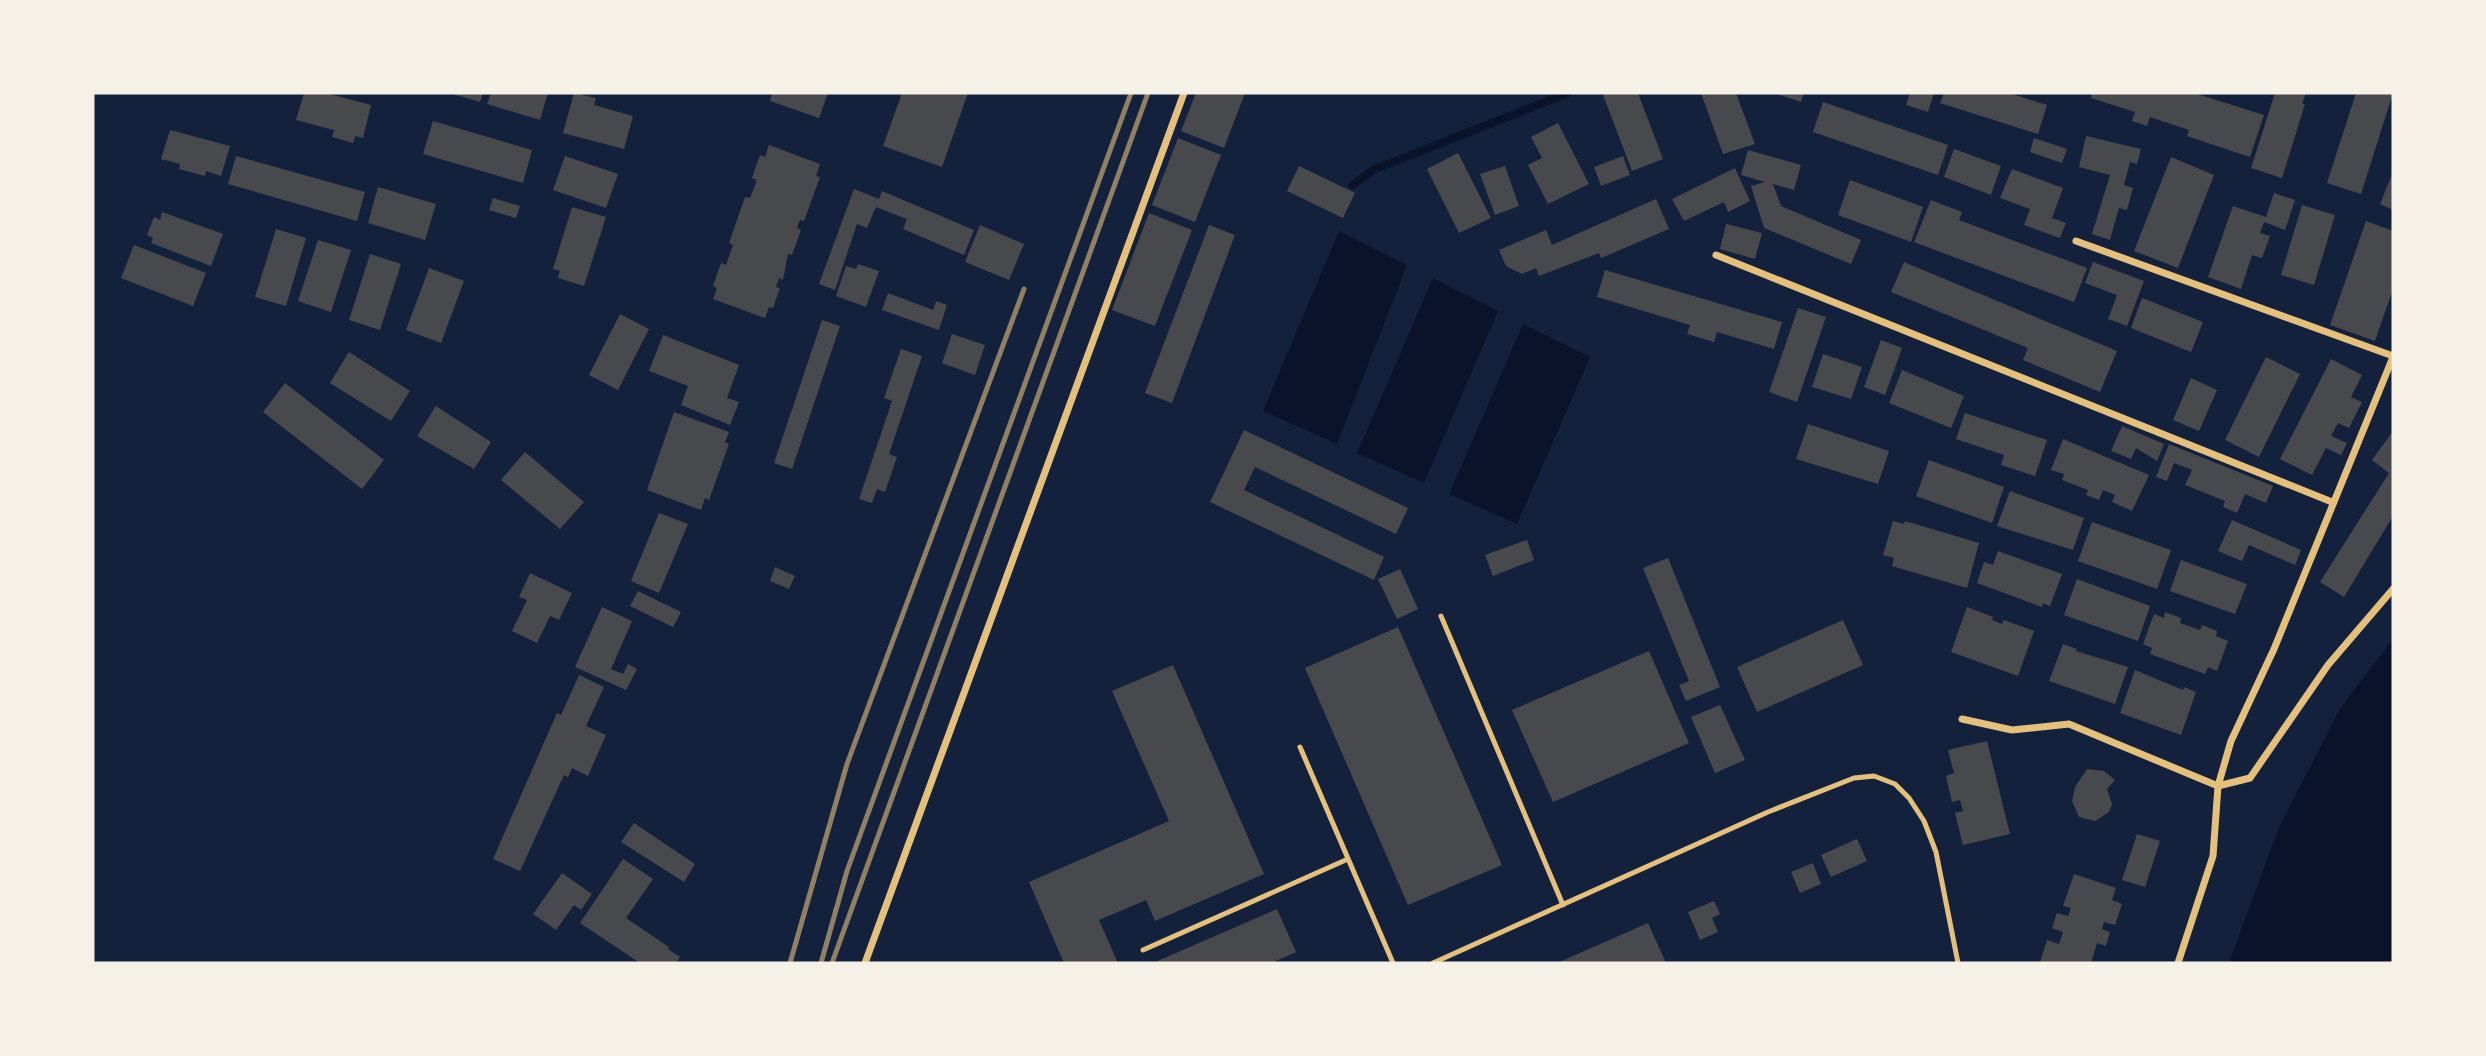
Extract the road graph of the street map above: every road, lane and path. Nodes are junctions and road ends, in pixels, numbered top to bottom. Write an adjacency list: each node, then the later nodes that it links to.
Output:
1 (1184, 93): 14 (street)
2 (2076, 241): 4 (street)
3 (1716, 255): 5 (street)
4 (2393, 356): 5 (street)
5 (2332, 502): 10 (street)
6 (2393, 589): 10 (street)
7 (1441, 616): 12 (lane)
8 (1962, 719): 10 (street)
9 (1300, 747): 11 (lane)
10 (2218, 786): 18 (street)
11 (1348, 859): 13 (lane); 15 (lane)
12 (1563, 905): 16 (lane); 17 (lane)
13 (1143, 950)
14 (865, 963)
15 (1393, 963)
16 (1433, 963)
17 (1958, 963)
18 (2178, 963)

